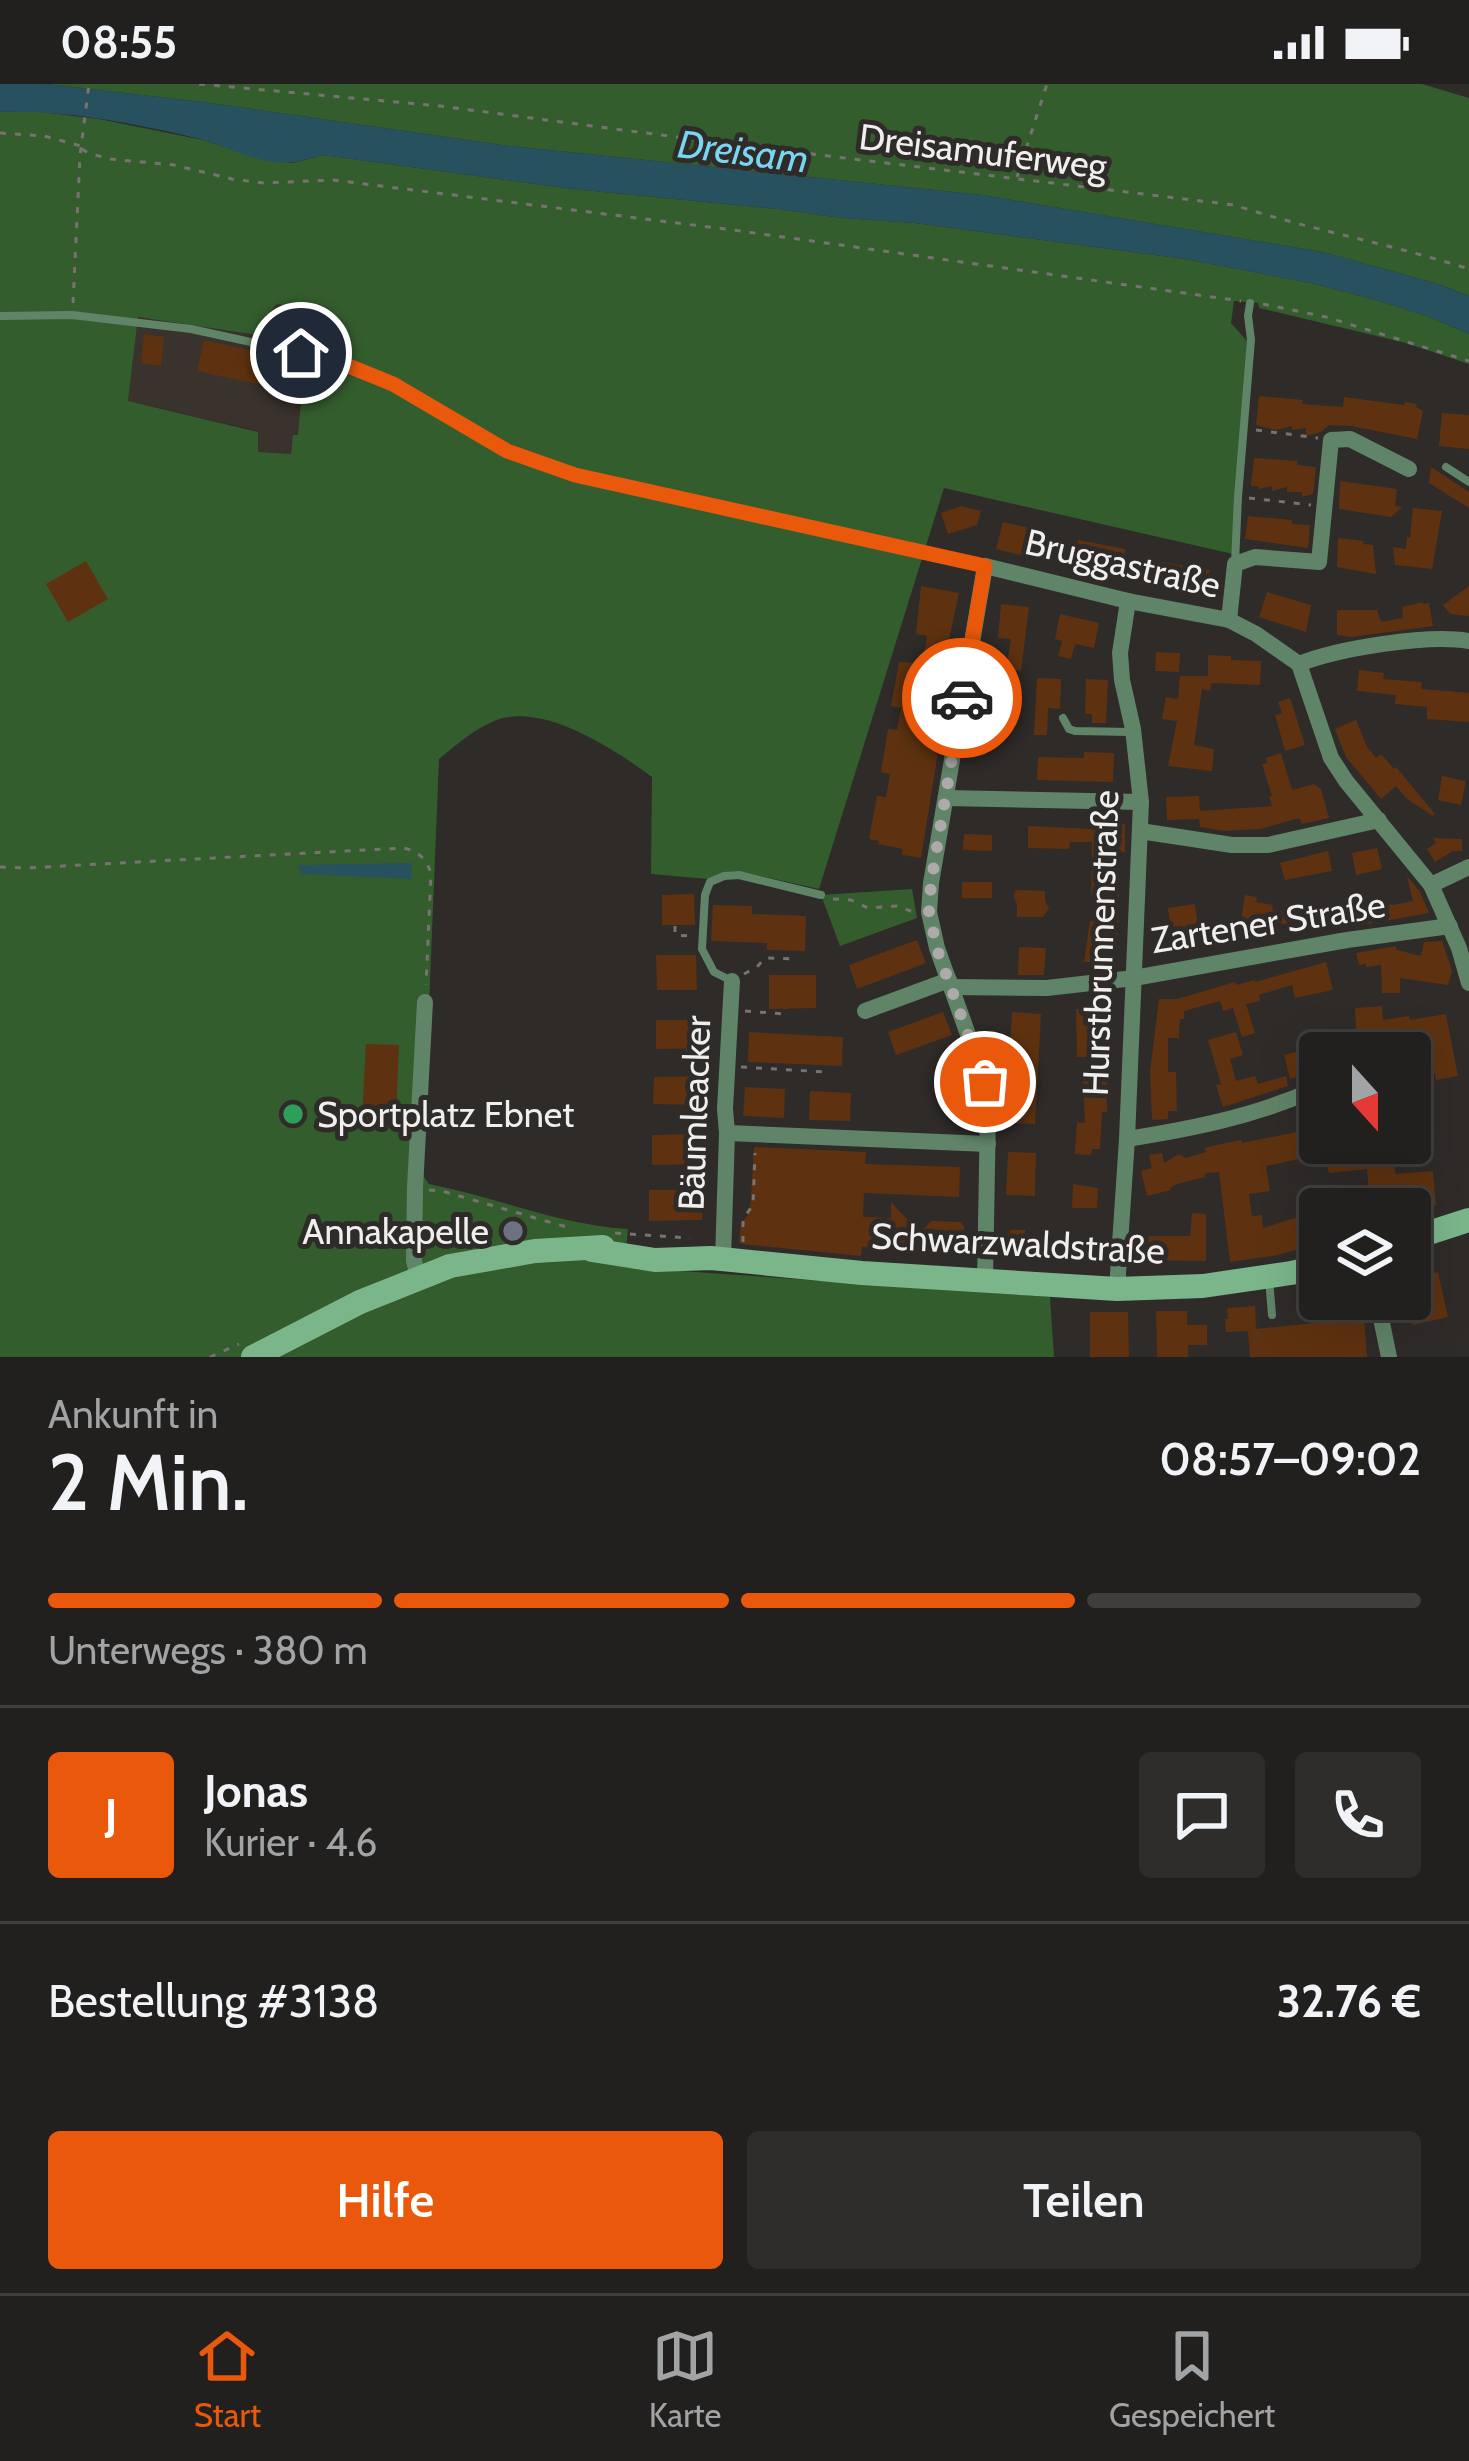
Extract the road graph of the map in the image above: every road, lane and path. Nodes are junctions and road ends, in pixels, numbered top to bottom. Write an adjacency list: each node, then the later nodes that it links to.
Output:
1 (89, 84): 5 (path)
2 (199, 84): 6 (path, Dreisamuferweg)
3 (1047, 84): 6 (path)
4 (0, 133): 5 (path)
5 (82, 146): 8 (path); 9 (path)
6 (1016, 179): 7 (path, Dreisamuferweg)
7 (1469, 269)
8 (1250, 303): 11 (path); 12 (lane)
9 (73, 315): 10 (lane); 20 (lane)
10 (0, 316)
11 (1469, 361)
12 (1243, 428): 13 (path); 17 (lane)
13 (1331, 440): 15 (street); 18 (street)
14 (1446, 467): 16 (lane)
15 (1409, 469)
16 (1469, 482)
17 (1238, 497): 18 (path); 19 (lane)
18 (1325, 506): 19 (street)
19 (1235, 564): 22 (street)
20 (985, 566): 21 (street, Bruggastraße); 27 (street)
21 (1128, 601): 22 (street, Bruggastraße); 26 (street, Hurstbrunnenstraße)
22 (1229, 620): 24 (street, Bruggastraße)
23 (1469, 641): 24 (street)
24 (1299, 664): 29 (street)
25 (1064, 718): 26 (lane)
26 (1133, 732): 28 (street, Hurstbrunnenstraße)
27 (946, 798): 28 (street); 35 (street)
28 (1141, 802): 30 (street, Hurstbrunnenstraße)
29 (1379, 820): 30 (street); 33 (street)
30 (1139, 831): 40 (street, Hurstbrunnenstraße)
31 (0, 867): 44 (path)
32 (1469, 867): 33 (street)
33 (1431, 884): 37 (street)
34 (820, 895): 35 (path); 38 (lane)
35 (929, 912): 43 (street)
36 (675, 926): 38 (path)
37 (1450, 926): 40 (street, Zartener Straße); 42 (street)
38 (703, 937): 41 (lane, Bäumleacker)
39 (798, 958): 41 (path)
40 (1134, 978): 43 (street, Zartener Straße); 56 (street, Hurstbrunnenstraße)
41 (732, 981): 46 (street, Bäumleacker)
42 (1469, 983)
43 (951, 984): 47 (street, Zartener Straße); 57 (street)
44 (425, 1002): 58 (street)
45 (785, 1008): 46 (path)
46 (732, 1010): 49 (street, Bäumleacker)
47 (865, 1011)
48 (687, 1048): 49 (path)
49 (728, 1059): 50 (path); 53 (street, Bäumleacker)
50 (826, 1072)
51 (1299, 1096): 56 (street)
52 (688, 1103): 53 (path)
53 (725, 1109): 55 (street, Bäumleacker)
54 (756, 1132): 55 (street); 57 (street); 63 (path)
55 (727, 1133): 63 (street, Bäumleacker)
56 (1127, 1139): 68 (street, Hurstbrunnenstraße)
57 (988, 1144): 67 (street)
58 (416, 1188): 62 (path); 65 (street)
59 (1469, 1220): 60 (main road)
60 (1431, 1232)
61 (658, 1236): 62 (path)
62 (591, 1237): 63 (main road, Schwarzwaldstraße); 65 (main road, Schwarzwaldstraße)
63 (726, 1260): 67 (main road, Schwarzwaldstraße)
64 (1299, 1271): 66 (main road, Schwarzwaldstraße)
65 (418, 1276): 71 (main road, Schwarzwaldstraße)
66 (1269, 1277): 68 (main road, Schwarzwaldstraße); 69 (lane)
67 (985, 1280): 68 (main road, Schwarzwaldstraße)
68 (1117, 1288)
69 (1273, 1315)
70 (1381, 1320): 72 (street)
71 (254, 1357)
72 (1388, 1357)

